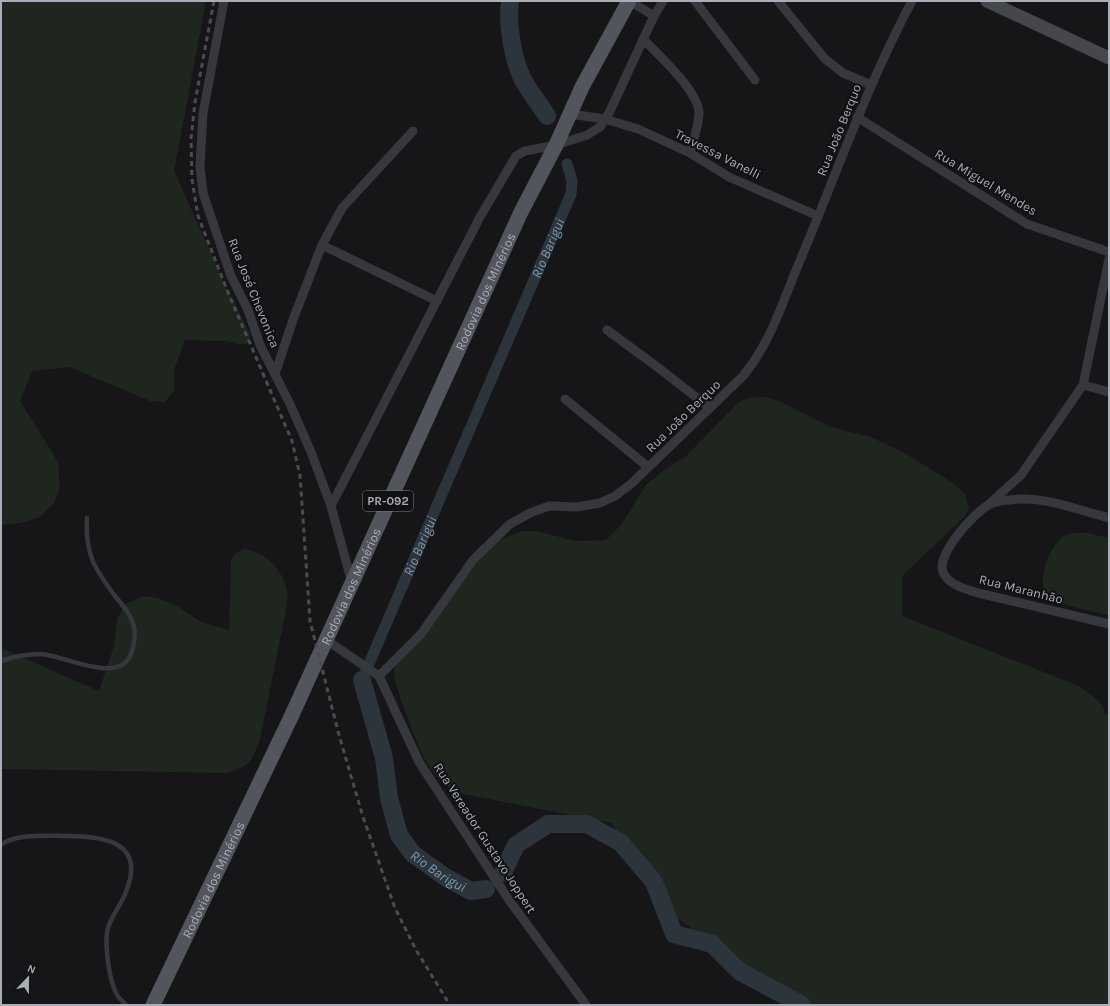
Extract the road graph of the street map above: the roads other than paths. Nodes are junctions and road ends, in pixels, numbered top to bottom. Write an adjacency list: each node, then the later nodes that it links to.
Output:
1 (224, 1): 25 (street, Rua José Chevonica)
2 (629, 1): 8 (street); 13 (main road, Rodovia dos Minérios / PR-092)
3 (663, 1): 8 (street)
4 (695, 1): 11 (street)
5 (778, 1): 12 (street)
6 (991, 2): 10 (street)
7 (909, 3): 12 (street, Rua João Berquo)
8 (654, 16): 9 (street)
9 (643, 39): 15 (street); 18 (street)
10 (1109, 58)
11 (755, 80)
12 (871, 85): 14 (street, Rua João Berquo)
13 (570, 114): 15 (street, Travessa Vanelli); 17 (main road, Rodovia dos Minérios / PR-092)
14 (857, 117): 19 (street, Rua João Berquo); 21 (street, Rua Miguel Mendes)
15 (606, 119): 17 (street); 18 (street, Travessa Vanelli)
16 (413, 131): 20 (street)
17 (556, 145): 23 (street); 35 (main road, Rodovia dos Minérios / PR-092)
18 (690, 153): 19 (street, Travessa Vanelli)
19 (818, 216): 29 (street, Rua João Berquo)
20 (322, 245): 23 (street); 25 (street)
21 (1109, 252)
22 (1109, 259): 26 (street)
23 (436, 302): 31 (street)
24 (607, 330): 29 (street)
25 (275, 374): 31 (street, Rua José Chevonica)
26 (1083, 385): 27 (street); 32 (street)
27 (1109, 392)
28 (565, 400): 30 (street)
29 (710, 408): 30 (street, Rua João Berquo)
30 (648, 467): 39 (street, Rua João Berquo)
31 (331, 506): 35 (street, Rua José Chevonica)
32 (987, 506): 34 (street); 36 (street, Rua Maranhão)
33 (86, 518): 38 (lane)
34 (1109, 518)
35 (352, 584): 37 (main road, Rodovia dos Minérios / PR-092)
36 (1109, 624)
37 (325, 639): 39 (street); 42 (main road, Rodovia dos Minérios / PR-092)
38 (1, 661)
39 (379, 676): 43 (street, Rua Vereador Gustavo Joppert)
40 (1, 845): 41 (lane)
41 (126, 1005)
42 (153, 1005)
43 (586, 1005)

